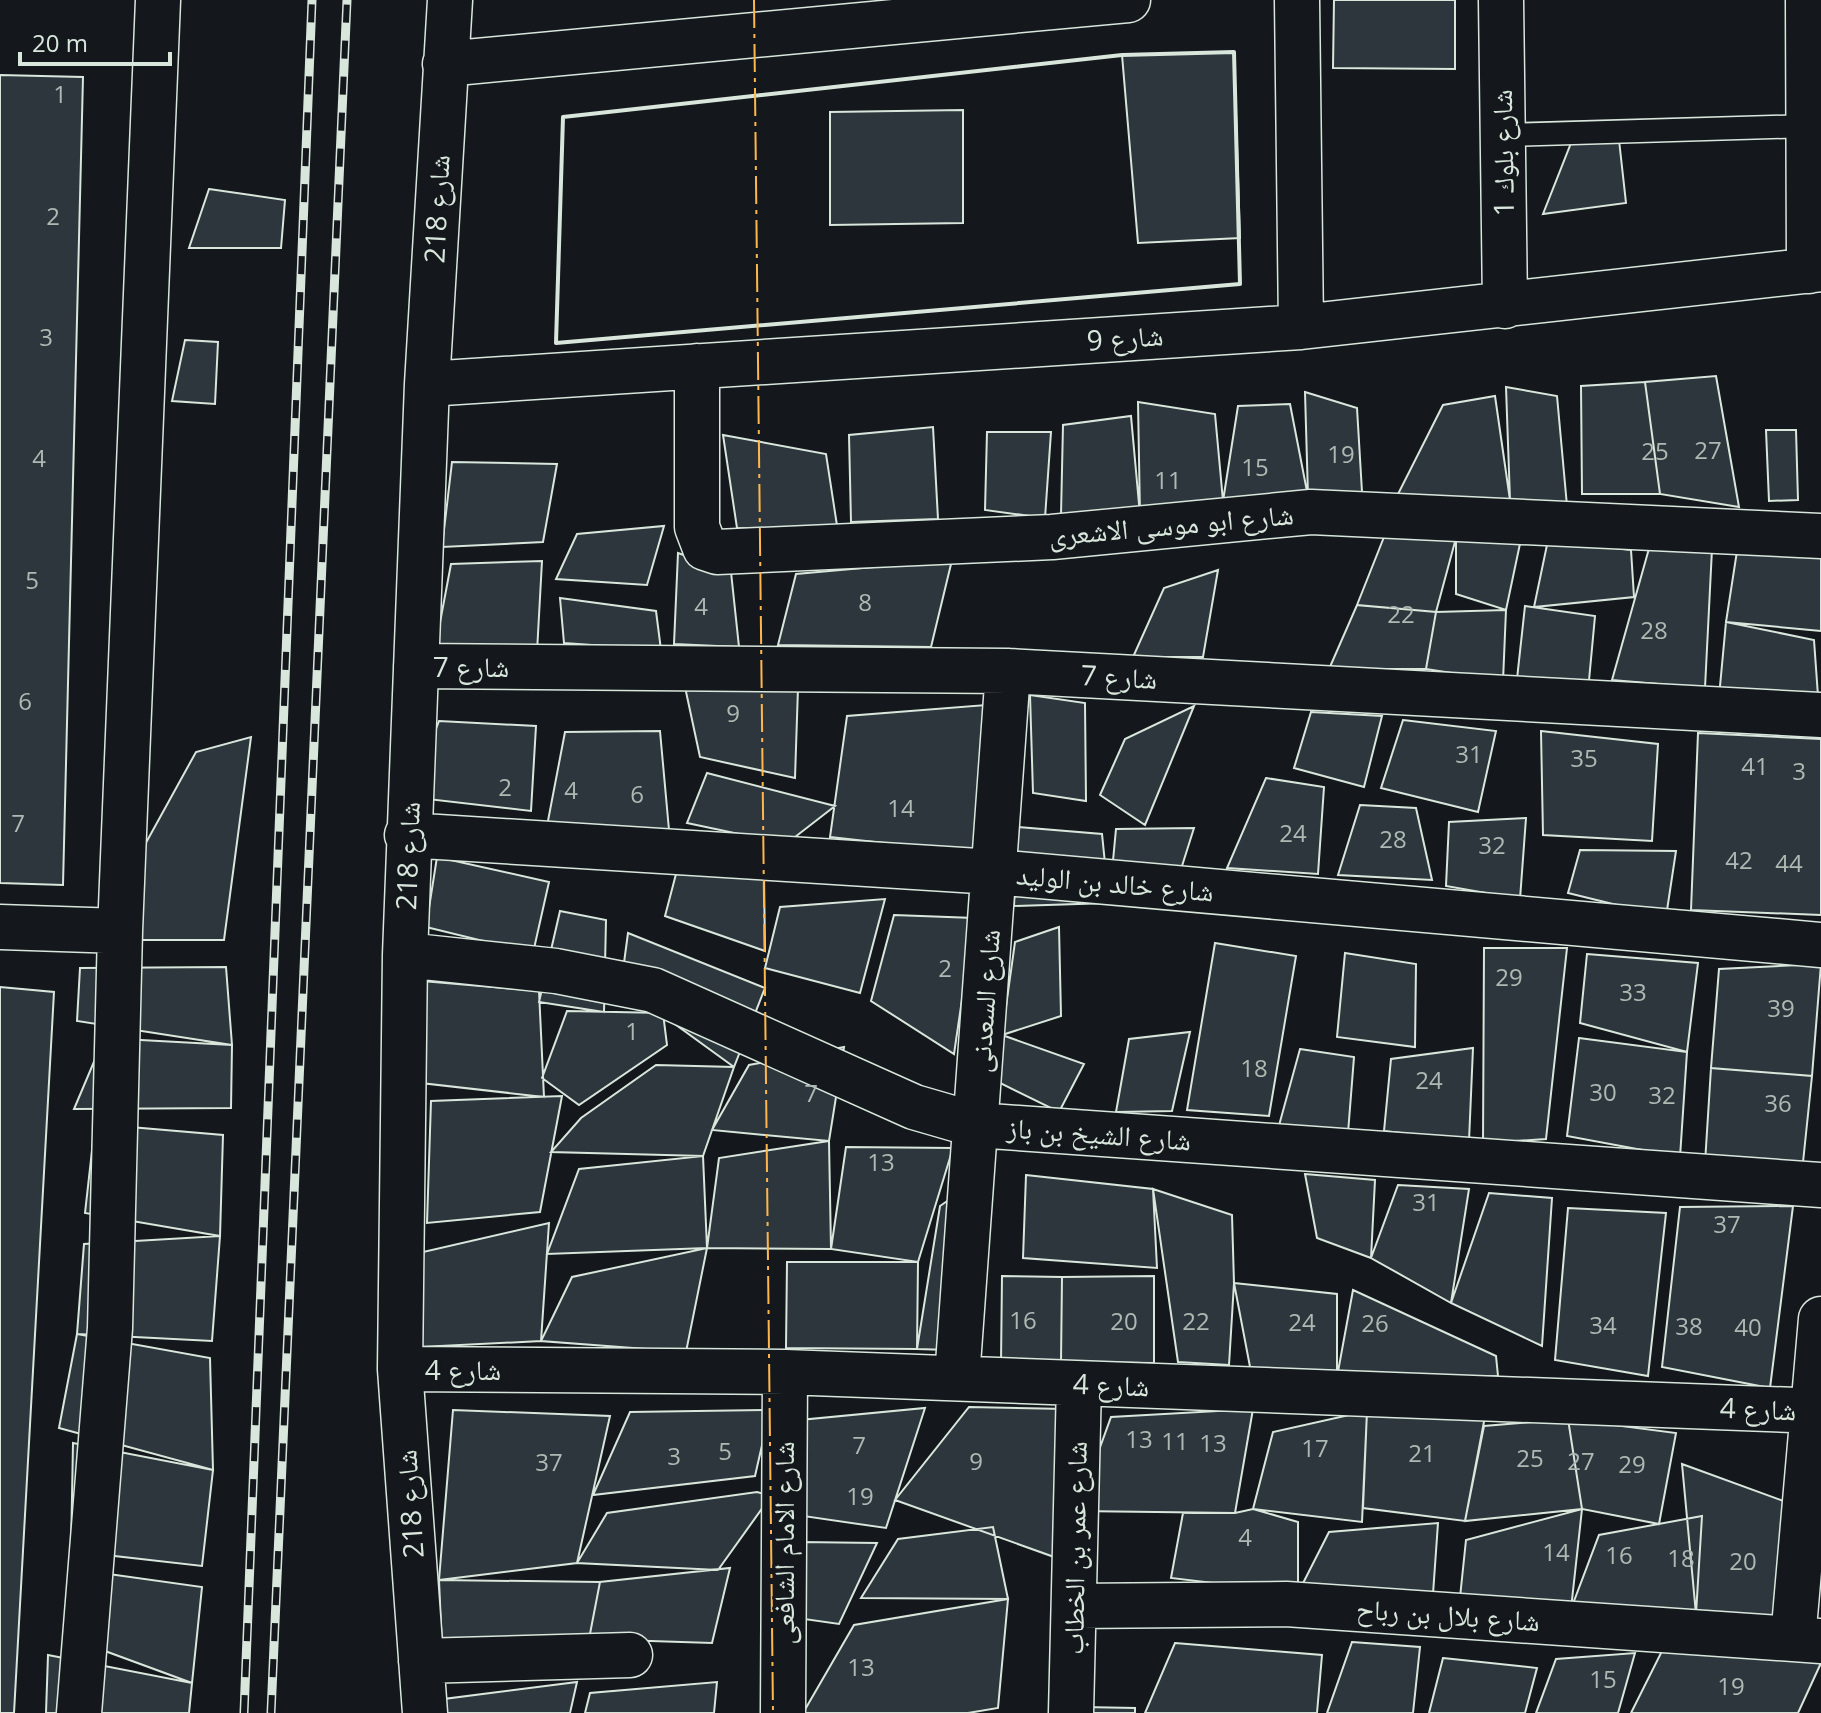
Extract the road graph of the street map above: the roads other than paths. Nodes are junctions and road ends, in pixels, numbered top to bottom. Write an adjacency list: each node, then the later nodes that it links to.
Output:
1 (158, 0): 22 (street)
2 (450, 0): 7 (street, شارع 218)
3 (1128, 0): 7 (street)
4 (1297, 0): 12 (street)
5 (1501, 0): 9 (street, شارع بلوك 1)
6 (1808, 0): 8 (street)
7 (445, 64): 14 (street, شارع 218)
8 (1808, 126): 9 (lane); 10 (street)
9 (1503, 135): 11 (street, شارع بلوك 1)
10 (1815, 270): 11 (street, شارع 9)
11 (1505, 306): 12 (street, شارع 9)
12 (1301, 327): 13 (street, شارع 9)
13 (697, 366): 14 (street, شارع 9); 15 (street, شارع ابو موسى الاشعرى)
14 (427, 384): 16 (street, شارع 218)
15 (1821, 536)
16 (416, 666): 17 (street, شارع 7); 19 (street, شارع 218)
17 (1008, 671): 18 (street, شارع 7); 20 (street, شارع السعدنى)
18 (1821, 715)
19 (407, 835): 20 (street, شارع خالد بن الوليد); 24 (street, شارع 218)
20 (994, 872): 23 (street, شارع خالد بن الوليد); 25 (street, شارع السعدنى)
21 (0, 927): 22 (street)
22 (120, 931): 37 (street)
23 (1821, 945)
24 (405, 955): 25 (street, شارع الشيخ بن باز); 28 (street, شارع 218)
25 (976, 1125): 26 (street, شارع الشيخ بن باز); 30 (street, شارع السعدنى)
26 (1821, 1185)
27 (1821, 1319): 32 (street)
28 (400, 1369): 29 (street, شارع 4); 36 (street, شارع 218)
29 (785, 1372): 30 (street, شارع 4); 39 (street, شارع الامام الشافعى)
30 (957, 1378): 31 (street, شارع 4)
31 (1079, 1384): 32 (street, شارع 4); 33 (street, شارع عمر بن الخطاب)
32 (1816, 1411): 34 (street)
33 (1074, 1606): 34 (street, شارع بلال بن رباح); 40 (street, شارع عمر بن الخطاب)
34 (1807, 1640)
35 (630, 1655): 36 (street)
36 (421, 1661): 38 (street, شارع 218)
37 (79, 1713)
38 (425, 1713)
39 (783, 1713)
40 (1071, 1713)

